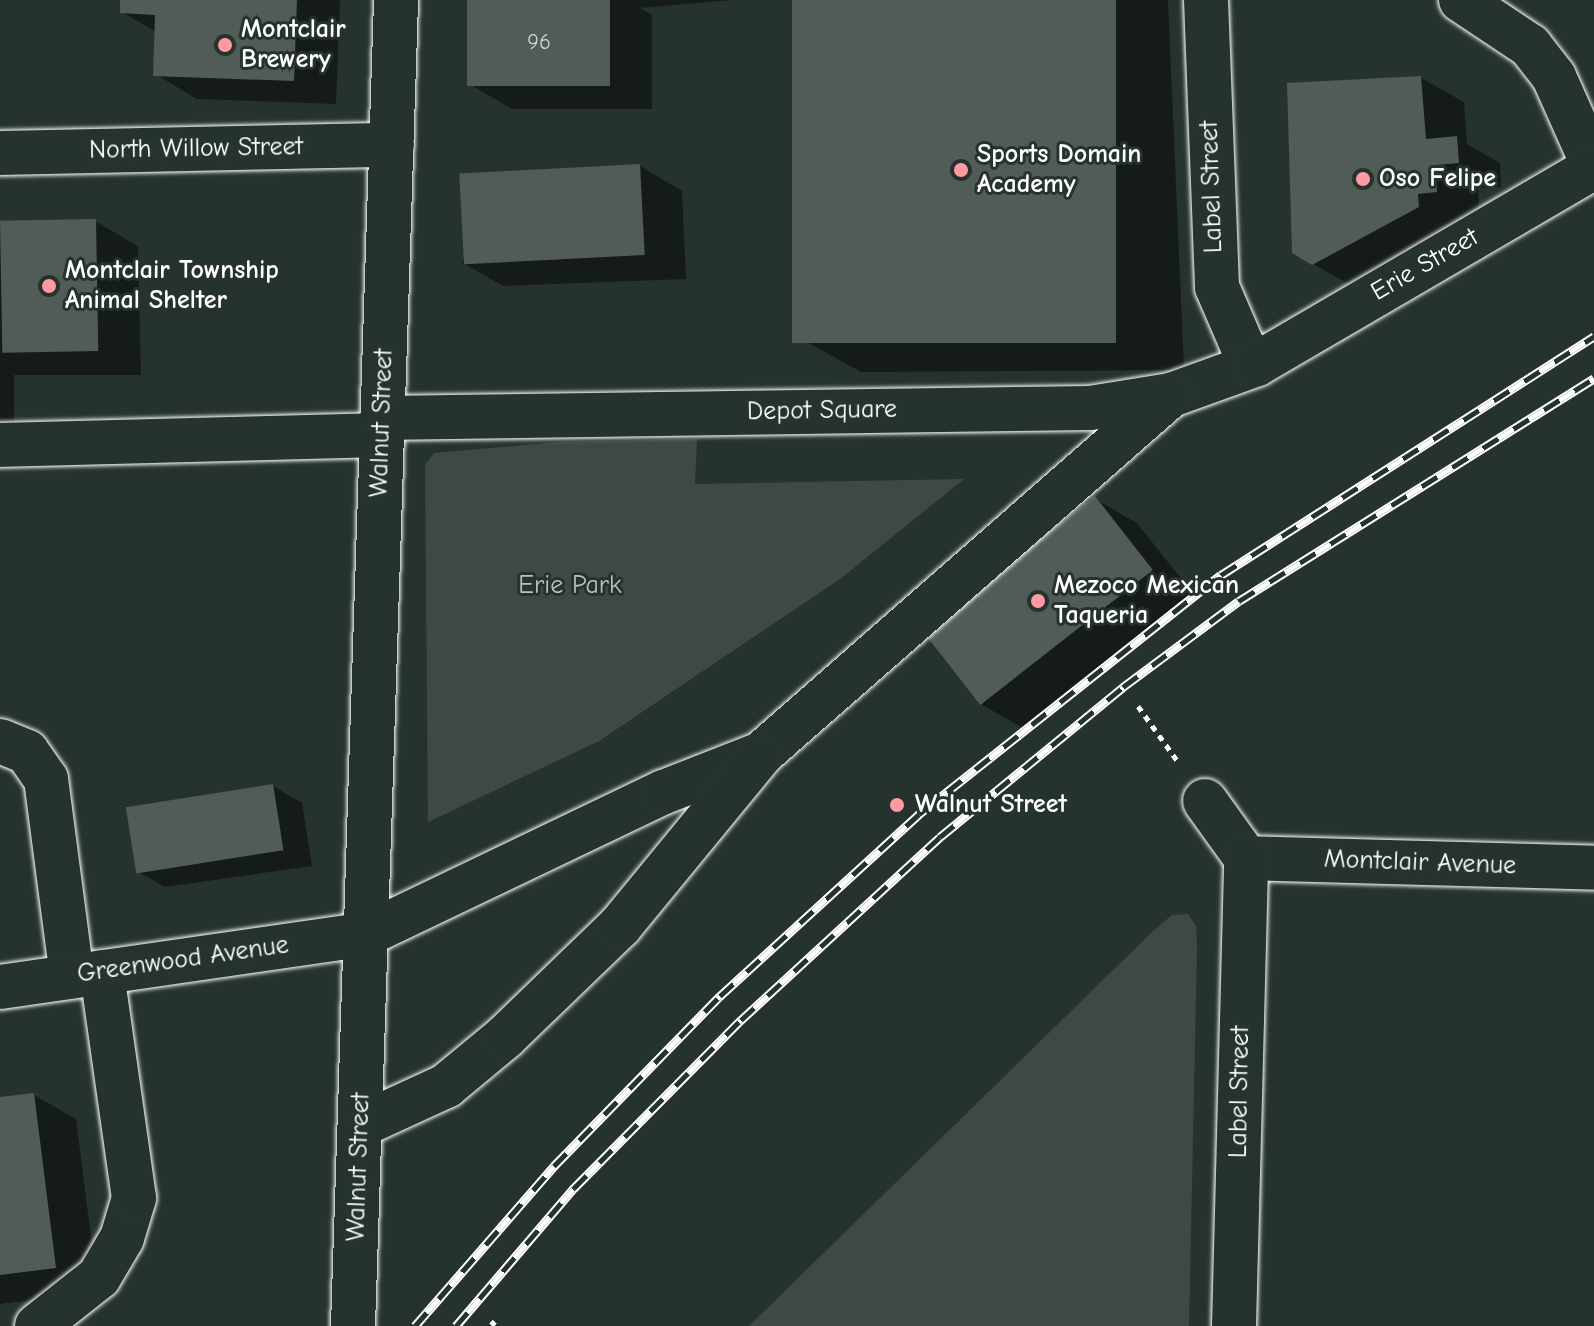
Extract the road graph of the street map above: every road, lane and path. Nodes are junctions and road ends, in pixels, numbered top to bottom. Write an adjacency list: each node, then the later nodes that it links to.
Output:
1 (396, 0): 4 (street, Walnut Street)
2 (1206, 0): 7 (street, Label Street)
3 (1461, 0): 6 (street)
4 (392, 145): 5 (street, North Willow Street); 9 (street, Walnut Street)
5 (0, 153)
6 (1594, 167): 7 (street, Erie Street)
7 (1257, 364): 8 (street, Depot Square)
8 (1171, 395): 9 (street, Depot Square); 13 (street)
9 (381, 426): 10 (street, Depot Square); 17 (street, Walnut Street)
10 (0, 445)
11 (1138, 706): 14 (path)
12 (0, 741): 18 (street)
13 (761, 754): 17 (street, Greenwood Avenue); 20 (street)
14 (1205, 801): 15 (street)
15 (1246, 858): 16 (street, Montclair Avenue); 25 (street, Label Street)
16 (1594, 868)
17 (367, 934): 18 (street, Greenwood Avenue); 20 (street, Walnut Street)
18 (87, 974): 19 (street, Greenwood Avenue); 22 (street)
19 (0, 987)
20 (361, 1125): 23 (street, Walnut Street)
21 (491, 1321): 24 (path)
22 (37, 1326)
23 (353, 1326)
24 (496, 1326)
25 (1234, 1326)

